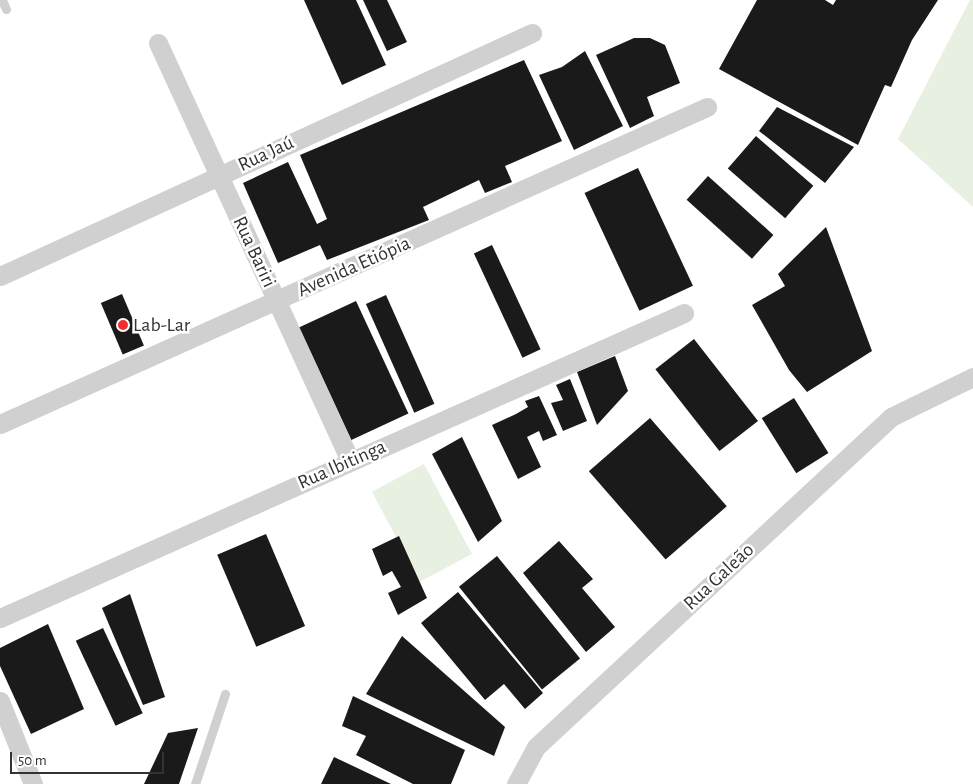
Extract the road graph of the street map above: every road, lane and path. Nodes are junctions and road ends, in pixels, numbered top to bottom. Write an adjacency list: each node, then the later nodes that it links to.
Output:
1 (2, 0): 2 (lane)
2 (6, 9)
3 (532, 33): 6 (street, Rua Jaú)
4 (158, 43): 6 (street, Rua Bariri)
5 (707, 107): 8 (street, Avenida Etiópia)
6 (219, 176): 7 (street, Rua Jaú); 8 (street, Rua Bariri)
7 (0, 276)
8 (277, 302): 11 (street, Avenida Etiópia); 12 (street, Rua Bariri)
9 (684, 313): 12 (street, Rua Ibitinga)
10 (973, 377): 18 (street, Rua Galeão)
11 (0, 424)
12 (350, 461): 13 (street, Rua Ibitinga)
13 (0, 618)
14 (225, 694): 17 (lane)
15 (0, 701): 16 (street)
16 (33, 784)
17 (195, 784)
18 (516, 784)

